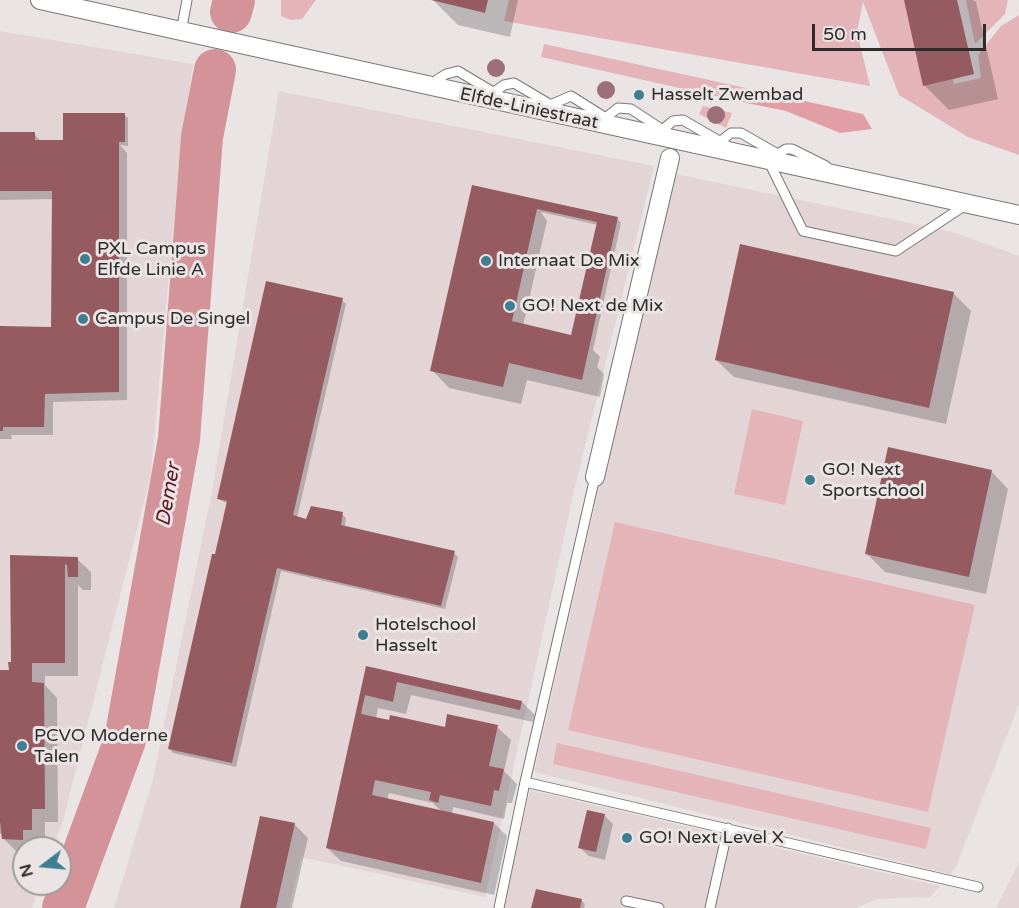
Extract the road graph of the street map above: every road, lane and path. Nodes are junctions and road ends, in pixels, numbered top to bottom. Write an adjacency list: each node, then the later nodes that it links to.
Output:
1 (40, 0): 3 (street, Elfde-Liniestraat)
2 (187, 0): 3 (lane)
3 (181, 32): 4 (street, Elfde-Liniestraat)
4 (490, 95): 5 (street, Elfde-Liniestraat); 5 (lane)
5 (547, 107): 6 (street, Elfde-Liniestraat); 6 (lane)
6 (602, 121): 7 (street, Elfde-Liniestraat); 7 (lane)
7 (658, 133): 8 (street, Elfde-Liniestraat); 8 (lane)
8 (716, 145): 9 (street, Elfde-Liniestraat); 9 (lane)
9 (773, 157): 11 (street, Elfde-Liniestraat); 11 (lane); 12 (lane)
10 (670, 158): 14 (street)
11 (851, 178): 12 (street, Elfde-Liniestraat)
12 (967, 204): 13 (street, Elfde-Liniestraat)
13 (1019, 215)
14 (595, 477): 15 (lane)
15 (525, 782): 16 (lane); 19 (lane)
16 (728, 828): 17 (lane); 21 (lane)
17 (978, 888)
18 (626, 901): 20 (lane)
19 (499, 908)
20 (659, 908)
21 (710, 908)

